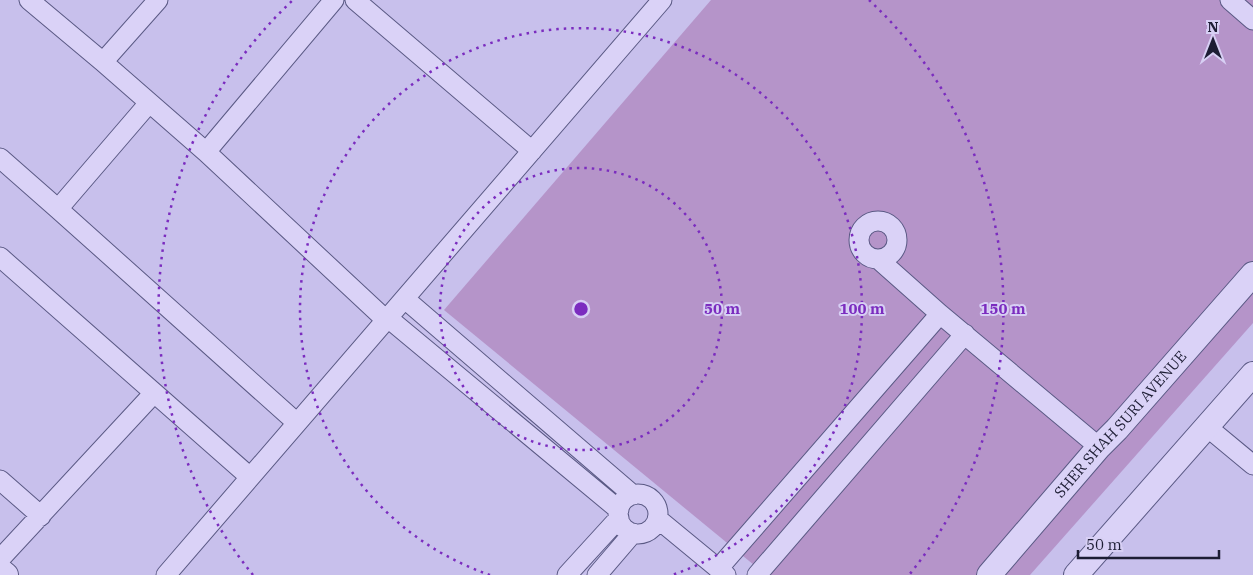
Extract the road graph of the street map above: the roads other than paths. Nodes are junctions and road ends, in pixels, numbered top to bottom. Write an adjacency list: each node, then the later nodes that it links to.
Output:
1 (29, 0): 8 (street)
2 (158, 0): 8 (street)
3 (334, 0): 11 (street)
4 (355, 0): 10 (street)
5 (662, 0): 10 (street)
6 (1230, 0): 7 (street)
7 (1253, 20)
8 (102, 62): 9 (street)
9 (149, 103): 11 (street); 13 (street)
10 (532, 151): 17 (street)
11 (206, 152): 19 (street)
12 (0, 158): 13 (street)
13 (58, 209): 23 (street)
14 (0, 257): 22 (street)
15 (878, 259): 18 (street)
16 (1253, 274): 25 (street, SHER SHAH SURI AVENUE)
17 (405, 299): 19 (street); 29 (street)
18 (940, 314): 20 (street); 36 (street)
19 (387, 319): 23 (street); 30 (street)
20 (965, 334): 25 (street); 41 (street)
21 (1253, 374): 24 (street)
22 (154, 393): 27 (street); 31 (street)
23 (297, 423): 27 (street)
24 (1206, 426): 26 (street); 43 (street)
25 (1099, 447): 42 (street, SHER SHAH SURI AVENUE)
26 (1253, 465)
27 (250, 478): 38 (street)
28 (0, 480): 31 (street)
29 (633, 495): 30 (street); 32 (street)
30 (618, 514): 33 (street); 39 (street)
31 (41, 516): 34 (street)
32 (658, 519): 33 (street); 36 (street)
33 (633, 533): 40 (street)
34 (0, 559)
35 (0, 570): 37 (street)
36 (722, 572)
37 (6, 575)
38 (166, 575)
39 (567, 575)
40 (597, 575)
41 (757, 575)
42 (989, 575)
43 (1076, 575)

